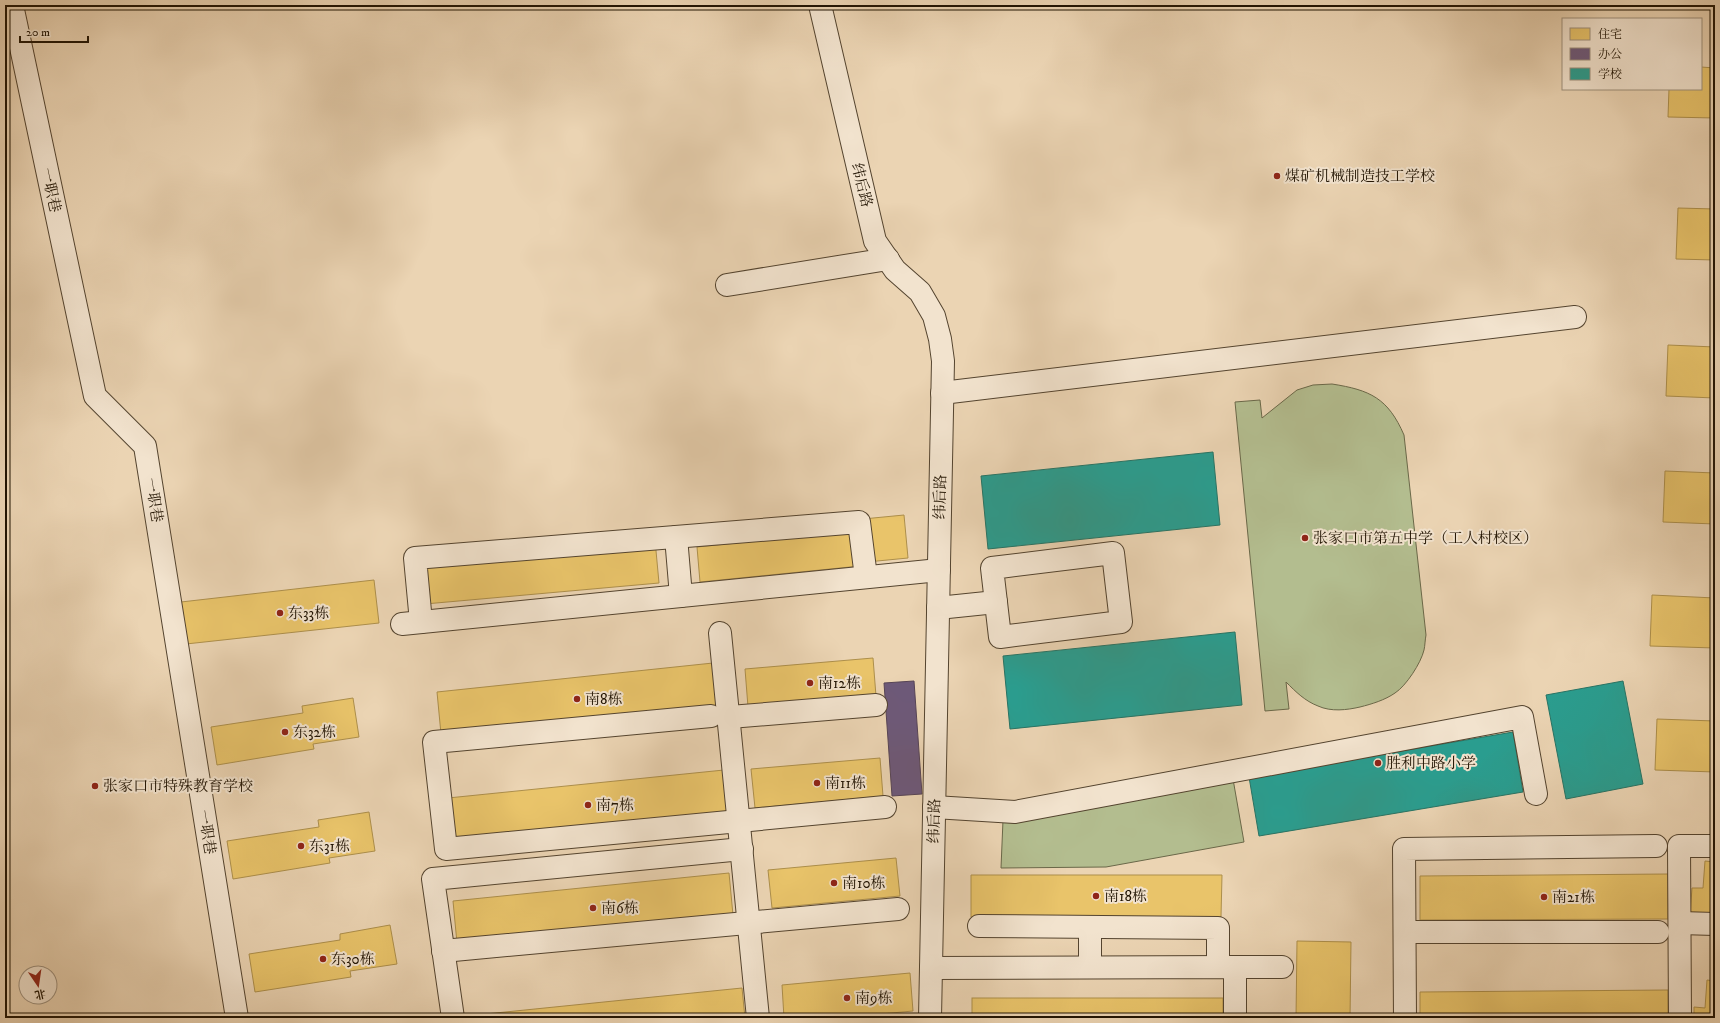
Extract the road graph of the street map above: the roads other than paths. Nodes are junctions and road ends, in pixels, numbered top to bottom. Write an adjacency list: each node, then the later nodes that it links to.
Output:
1 (12, 5): 36 (street, 一职巷)
2 (820, 5): 3 (street, 纬后路)
3 (888, 259): 4 (street); 6 (street, 纬后路)
4 (727, 285)
5 (1575, 317): 6 (street)
6 (942, 393): 8 (street, 纬后路)
7 (676, 537): 9 (street); 10 (street); 10 (street)
8 (939, 570): 9 (street); 12 (street, 纬后路)
9 (866, 577): 10 (street)
10 (681, 596)
11 (996, 602): 11 (street); 12 (street)
12 (938, 608): 18 (street, 纬后路)
13 (720, 633): 15 (street)
14 (876, 705): 15 (street)
15 (720, 716): 19 (street); 19 (street)
16 (1536, 794): 18 (street)
17 (885, 807): 19 (street)
18 (934, 808): 35 (street, 纬后路)
19 (740, 820): 22 (street)
20 (1656, 846): 29 (street)
21 (1715, 846): 25 (street)
22 (742, 849): 24 (street); 31 (street)
23 (898, 908): 24 (street)
24 (749, 923): 31 (street); 38 (street)
25 (1680, 924): 26 (street); 42 (street)
26 (1715, 924)
27 (979, 926): 28 (street)
28 (1090, 927): 32 (street); 33 (street)
29 (1405, 932): 30 (street); 41 (street)
30 (1658, 932)
31 (443, 951): 37 (street)
32 (1090, 967): 33 (street); 35 (street)
33 (1227, 967): 34 (street); 40 (street)
34 (1282, 967)
35 (931, 968): 39 (street, 纬后路)
36 (238, 1018)
37 (453, 1018)
38 (758, 1018)
39 (930, 1018)
40 (1235, 1018)
41 (1405, 1018)
42 (1680, 1018)

